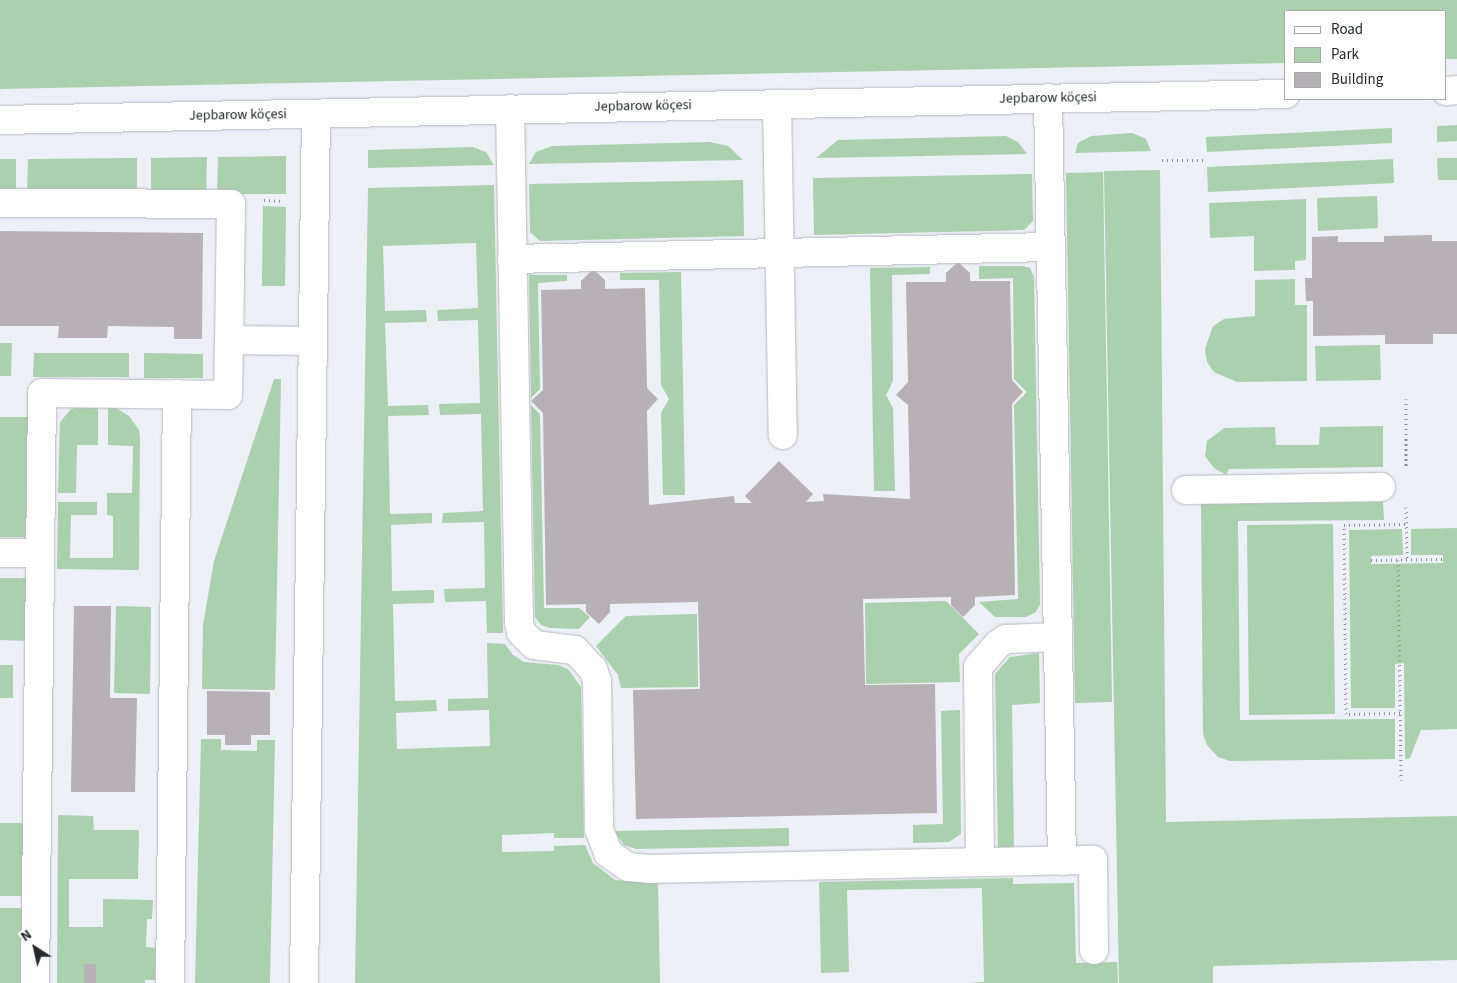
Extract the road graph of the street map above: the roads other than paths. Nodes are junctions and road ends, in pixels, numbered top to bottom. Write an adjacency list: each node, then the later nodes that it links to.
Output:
1 (1284, 94): 2 (street, Jepbarow köçesi)
2 (1048, 98): 3 (street, Jepbarow köçesi); 8 (street)
3 (777, 104): 4 (street, Jepbarow köçesi); 9 (street)
4 (510, 109): 5 (street, Jepbarow köçesi); 10 (street)
5 (316, 114): 6 (street, Jepbarow köçesi); 12 (street)
6 (0, 120)
7 (0, 202): 11 (street)
8 (1051, 247): 9 (street); 19 (street)
9 (780, 253): 10 (street); 14 (street)
10 (512, 259): 21 (street)
11 (229, 340): 12 (street); 13 (street)
12 (313, 341): 25 (street)
13 (177, 394): 18 (street); 24 (street)
14 (783, 434)
15 (1381, 487): 16 (street)
16 (1186, 490)
17 (0, 553): 18 (street)
18 (40, 553): 23 (street)
19 (1058, 636): 20 (street); 21 (street)
20 (1062, 861): 21 (street); 22 (street)
21 (980, 862)
22 (1094, 950)
23 (35, 983)
24 (170, 983)
25 (304, 983)

